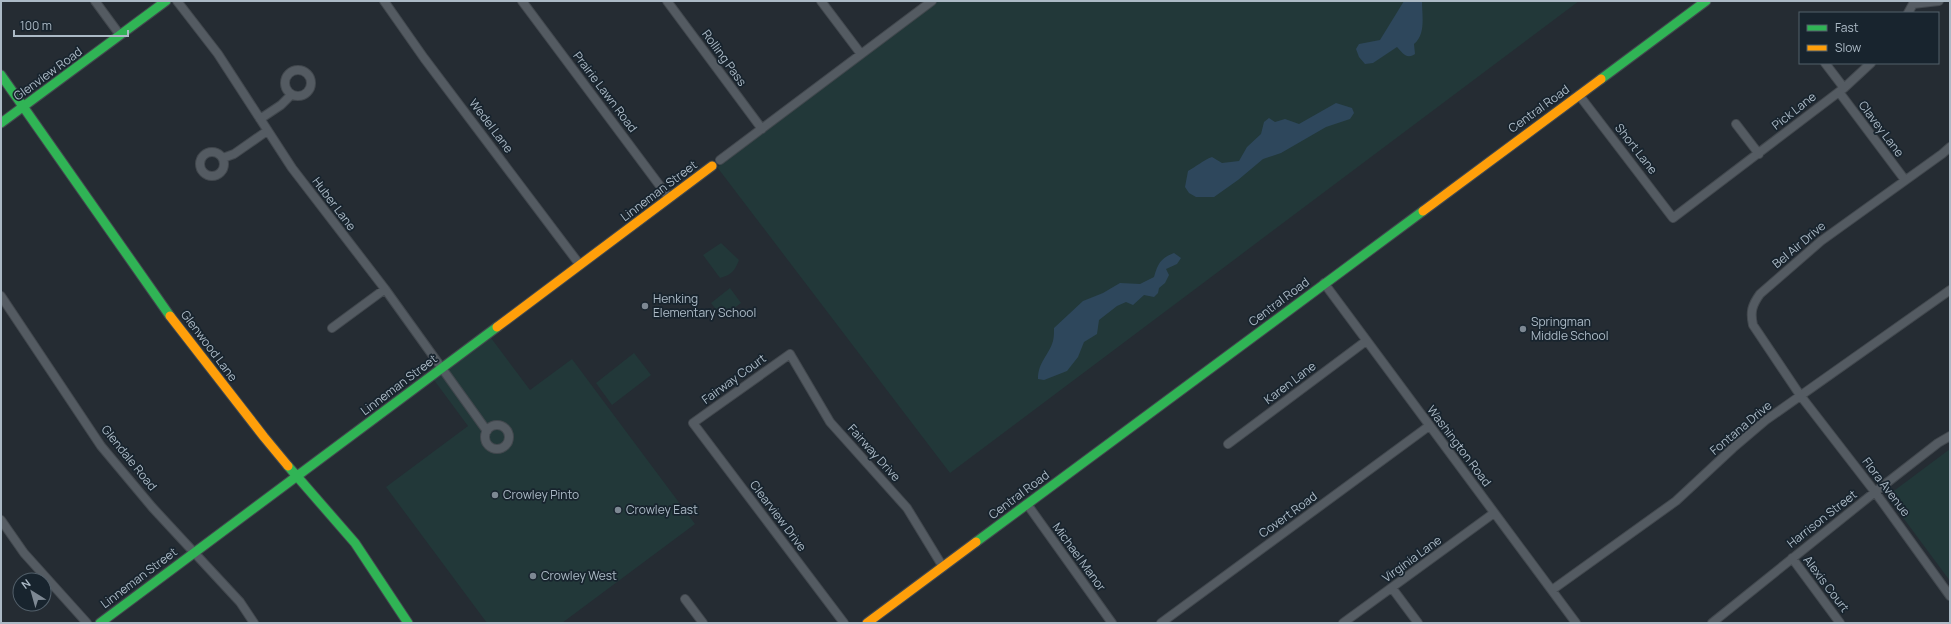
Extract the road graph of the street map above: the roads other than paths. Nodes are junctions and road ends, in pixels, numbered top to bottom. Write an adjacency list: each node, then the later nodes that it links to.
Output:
1 (95, 1): 12 (street)
2 (166, 1): 12 (street, Glenview Road)
3 (177, 1): 21 (street, Huber Lane)
4 (384, 1): 34 (street, Wedel Lane)
5 (522, 1): 32 (street, Prairie Lawn Road)
6 (668, 1): 24 (street, Rolling Pass)
7 (821, 1): 13 (street)
8 (932, 1): 13 (street)
9 (1706, 1): 19 (street, Central Road)
10 (1939, 1): 11 (street)
11 (1912, 3)
12 (120, 35): 20 (street, Glenview Road)
13 (861, 54): 24 (street)
14 (1826, 64): 17 (street)
15 (1870, 64): 17 (street, Pick Lane)
16 (1, 75): 20 (street, Glenwood Lane)
17 (1842, 90): 27 (street, Pick Lane); 31 (street, Clavey Lane)
18 (291, 95): 21 (street)
19 (1579, 95): 33 (street, Short Lane); 35 (street, Central Road)
20 (23, 107): 22 (street, Glenview Road); 49 (street, Glenwood Lane)
21 (260, 119): 25 (street, Huber Lane)
22 (1, 123)
23 (1736, 124): 27 (street)
24 (762, 129): 29 (street)
25 (267, 130): 28 (street); 36 (street, Huber Lane)
26 (1950, 147): 31 (street, Bel Air Drive)
27 (1759, 154): 33 (street, Pick Lane)
28 (223, 158)
29 (720, 160)
30 (712, 166): 32 (street, Linneman Street)
31 (1905, 180): 43 (street, Bel Air Drive)
32 (669, 198): 34 (street, Linneman Street)
33 (1674, 218)
34 (580, 265): 42 (street, Linneman Street)
35 (1324, 283): 40 (street, Washington Road); 51 (street, Central Road)
36 (385, 289): 39 (street); 42 (street, Huber Lane)
37 (1950, 290): 43 (street, Fontana Drive)
38 (1, 296): 54 (street, Glendale Road)
39 (332, 328)
40 (1366, 340): 45 (street, Washington Road); 48 (street, Karen Lane)
41 (790, 354): 44 (street, Fairway Court); 56 (street, Fairway Drive)
42 (442, 368): 46 (street, Huber Lane); 49 (street, Linneman Street)
43 (1800, 395): 50 (street, Flora Avenue); 58 (street, Fontana Drive)
44 (693, 423): 67 (street, Clearview Drive)
45 (1429, 426): 52 (street, Washington Road); 69 (street, Covert Road)
46 (487, 431)
47 (1950, 436): 50 (street, Harrison Street)
48 (1228, 444)
49 (298, 475): 54 (street, Linneman Street); 65 (street, Glenwood Lane)
50 (1875, 492): 55 (street, Harrison Street); 59 (street, Flora Avenue)
51 (1027, 504): 56 (street, Central Road); 61 (street, Michael Manor)
52 (1494, 513): 57 (street, Virginia Lane); 58 (street, Washington Road)
53 (1, 520): 62 (street)
54 (194, 552): 63 (street, Linneman Street); 64 (street, Glendale Road)
55 (1792, 558): 73 (street, Harrison Street); 74 (street, Alexis Court)
56 (942, 567): 68 (street, Central Road)
57 (1392, 588): 70 (street, Virginia Lane); 71 (street)
58 (1552, 590): 72 (street, Washington Road)
59 (1950, 596)
60 (685, 599): 66 (street)
61 (1108, 622)
62 (87, 623)
63 (100, 623)
64 (254, 623)
65 (408, 623)
66 (703, 623)
67 (844, 623)
68 (867, 623)
69 (1160, 623)
70 (1343, 623)
71 (1418, 623)
72 (1576, 623)
73 (1712, 623)
74 (1840, 623)

